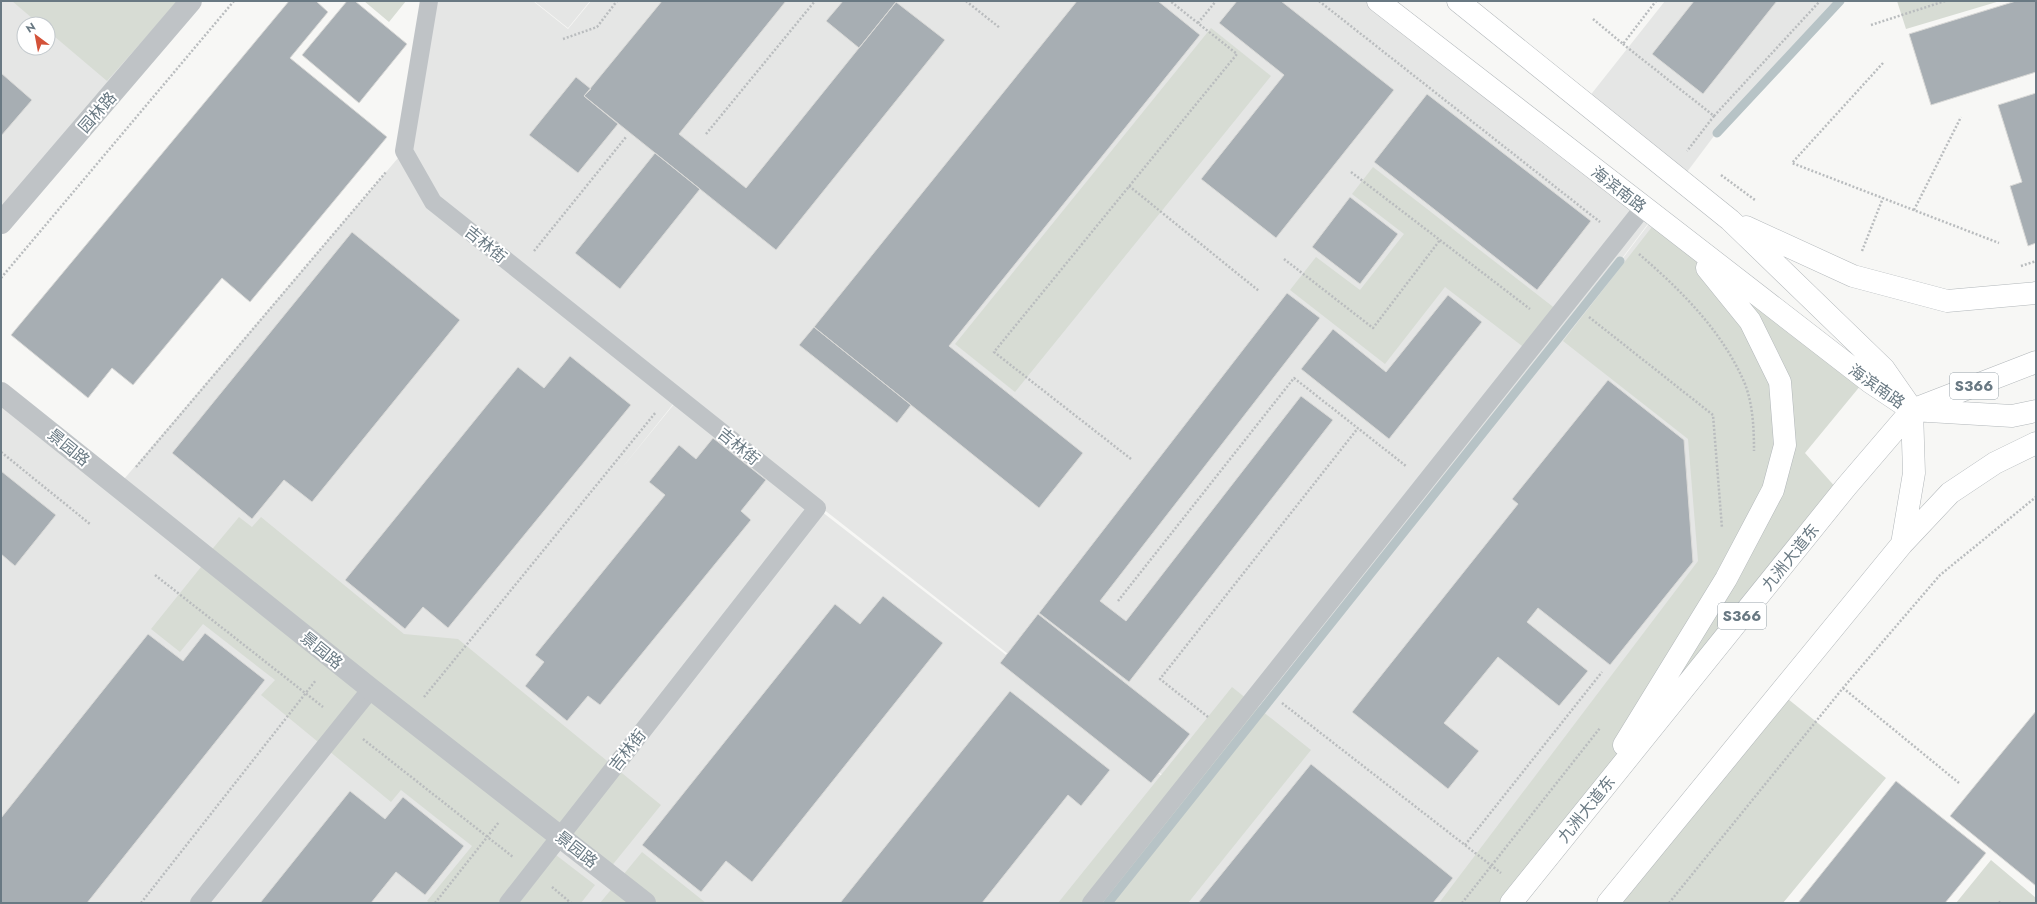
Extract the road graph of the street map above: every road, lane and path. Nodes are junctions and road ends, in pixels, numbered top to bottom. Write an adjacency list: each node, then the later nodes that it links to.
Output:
1 (192, 1): 39 (street, 园林路)
2 (234, 1): 52 (path)
3 (429, 1): 28 (lane)
4 (617, 1): 19 (path)
5 (815, 1): 24 (path)
6 (966, 1): 18 (path)
7 (1170, 1): 16 (path)
8 (1216, 1): 16 (path)
9 (1319, 1): 40 (path)
10 (1378, 1): 36 (main road, 海滨南路)
11 (1458, 1): 31 (main road, 海滨南路)
12 (1656, 1): 20 (path)
13 (1820, 1): 22 (path)
14 (1945, 1): 17 (path)
15 (1593, 20): 20 (path)
16 (1198, 23): 33 (path)
17 (1871, 25)
18 (1000, 28)
19 (563, 39)
20 (1623, 44): 22 (path)
21 (1883, 63): 34 (path)
22 (1714, 116): 27 (path)
23 (1961, 117): 37 (path)
24 (706, 134)
25 (626, 137): 50 (path)
26 (1682, 145): 27 (path)
27 (1688, 150): 29 (path); 31 (path)
28 (404, 151): 50 (lane, 吉林街); 68 (path)
29 (1694, 154)
30 (1351, 172): 42 (path)
31 (1671, 172): 38 (main road, 海滨南路)
32 (1718, 173): 35 (path)
33 (1129, 186): 53 (path); 66 (path)
34 (1883, 198): 37 (path); 45 (path)
35 (1761, 203)
36 (1643, 208): 40 (lane); 41 (main road, 海滨南路)
37 (1914, 210): 43 (path)
38 (1730, 220): 51 (main road); 60 (main road, 海滨南路)
39 (1, 223)
40 (1619, 237): 55 (lane); 65 (path)
41 (1682, 238): 60 (main road, 海滨南路); 84 (main road)
42 (1440, 240): 47 (path); 55 (path)
43 (2000, 243)
44 (1856, 247): 45 (path)
45 (1863, 250): 46 (path); 51 (path)
46 (1870, 252)
47 (1284, 259)
48 (2036, 261): 49 (path)
49 (2015, 267)
50 (518, 270): 59 (lane, 吉林街)
51 (1853, 276): 54 (main road)
52 (1, 278)
53 (1259, 291)
54 (2036, 293)
55 (1550, 324): 67 (lane)
56 (1596, 324): 71 (path)
57 (2036, 362): 60 (main road, 九洲大道东 / S366)
58 (1, 393): 68 (street, 景园路)
59 (672, 393): 79 (path); 85 (lane, 吉林街)
60 (1912, 410): 61 (main road); 72 (main road); 84 (main road, 九洲大道东 / S366)
61 (2036, 411)
62 (1358, 428): 67 (path); 73 (path); 81 (path)
63 (2036, 443): 72 (main road)
64 (1, 452): 70 (path)
65 (1754, 454)
66 (1131, 459)
67 (1425, 481): 81 (lane)
68 (119, 487): 74 (street, 景园路)
69 (2036, 497): 76 (path)
70 (90, 524)
71 (1722, 532)
72 (1902, 544): 96 (main road)
73 (1118, 600)
74 (333, 659): 77 (street, 景园路); 89 (path)
75 (1602, 672): 86 (path)
76 (1843, 688): 82 (path); 97 (path)
77 (371, 689): 79 (street, 景园路); 90 (lane)
78 (1289, 709): 86 (path)
79 (407, 717): 83 (street, 景园路)
80 (1602, 727): 87 (path)
81 (1227, 732): 94 (lane)
82 (1959, 783)
83 (516, 801): 85 (street, 景园路); 91 (path)
84 (1574, 824): 88 (main road, 九洲大道东 / S366)
85 (560, 836): 92 (lane, 吉林街); 93 (street, 景园路)
86 (1465, 845): 87 (path)
87 (1492, 866): 88 (path); 95 (path)
88 (1516, 896)
89 (141, 903)
90 (199, 903)
91 (435, 903)
92 (508, 903)
93 (645, 903)
94 (1091, 903)
95 (1462, 903)
96 (1608, 903)
97 (1669, 903)

